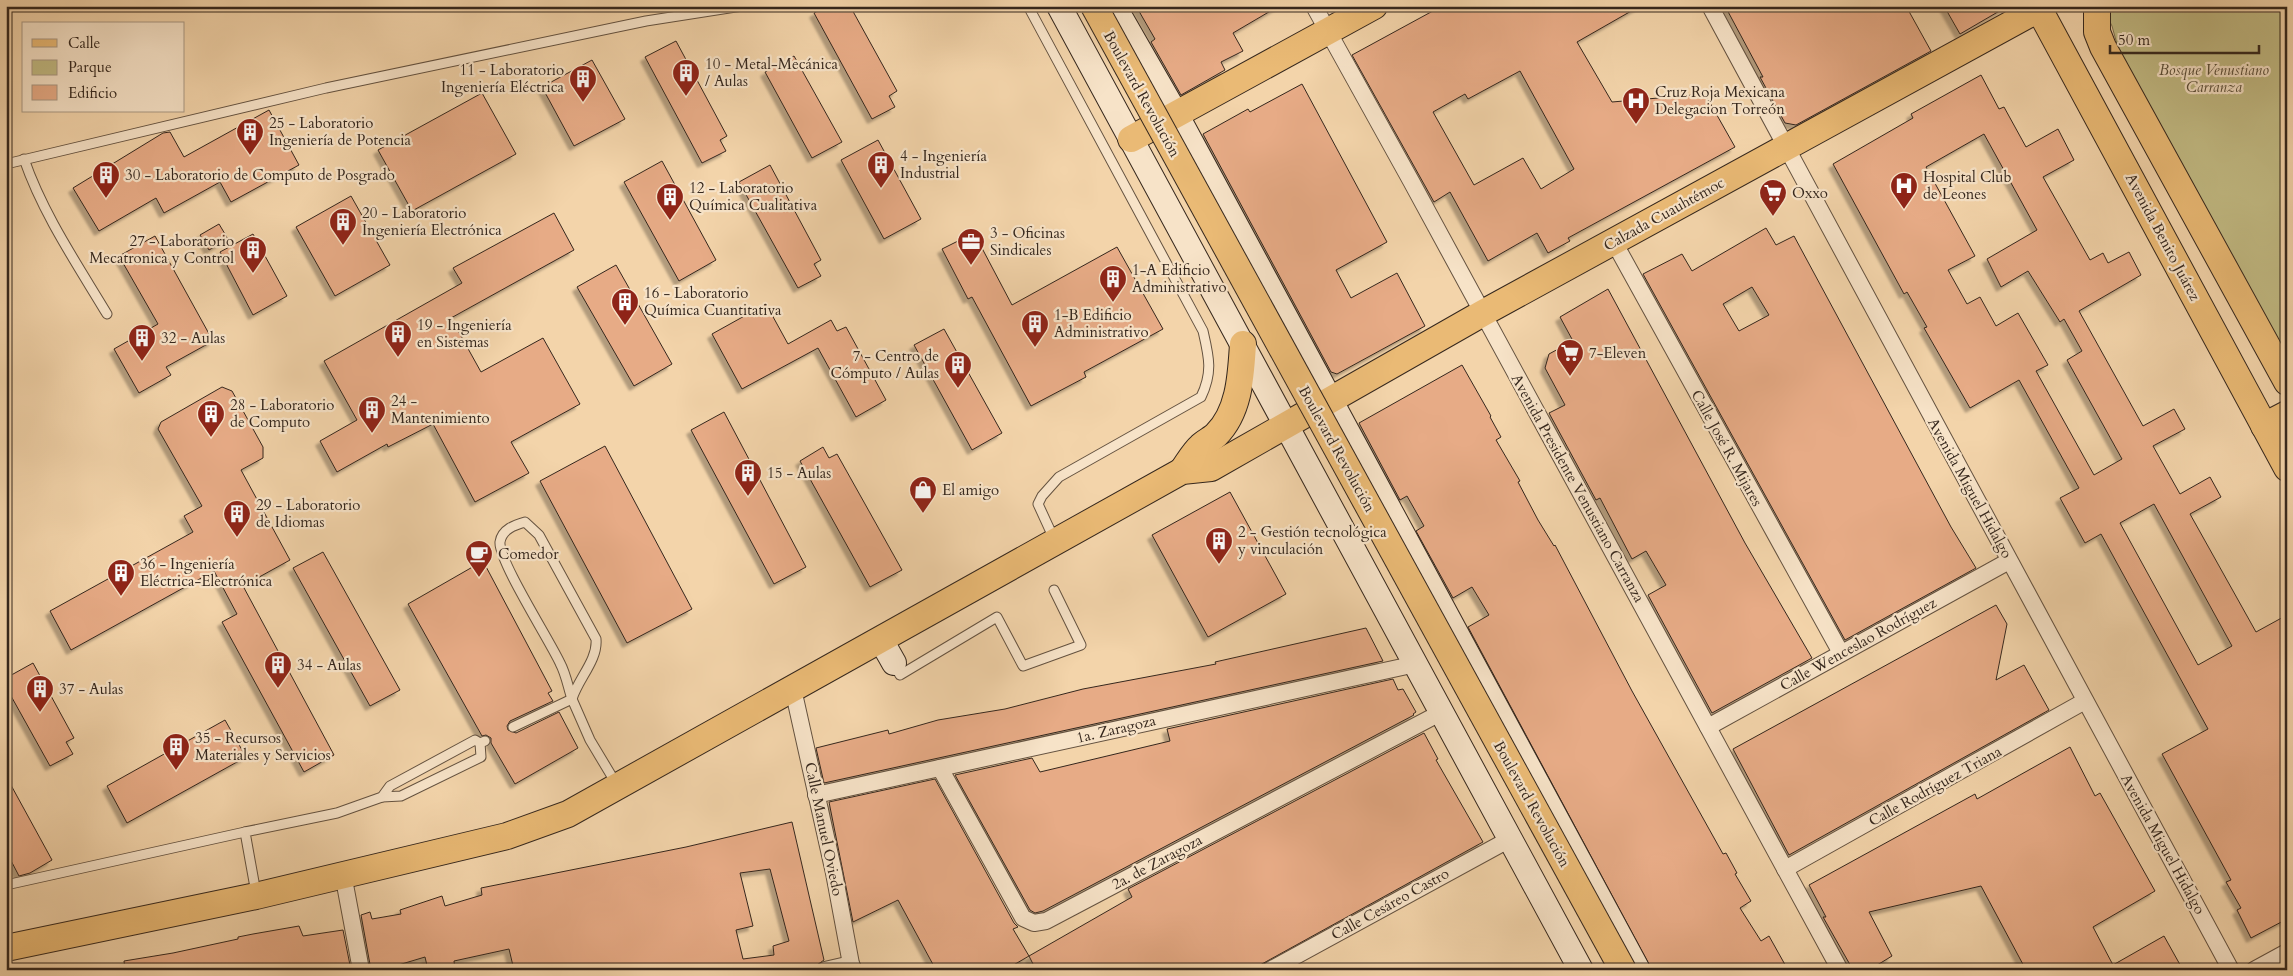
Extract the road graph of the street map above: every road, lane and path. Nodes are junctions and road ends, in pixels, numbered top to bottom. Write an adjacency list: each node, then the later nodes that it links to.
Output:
1 (742, 6): 16 (lane)
2 (1028, 6): 29 (lane)
3 (1060, 6): 14 (main road, Boulevard Revolución)
4 (1080, 6): 61 (main road, Boulevard Revolución)
5 (1094, 6): 62 (main road, Boulevard Revolución, bridge)
6 (1114, 6): 13 (main road)
7 (1314, 6): 12 (street, Avenida Presidente Venustiano Carranza)
8 (1374, 6): 12 (main road)
9 (1710, 6): 15 (street, Avenida Miguel Hidalgo)
10 (2097, 6): 22 (main road)
11 (2041, 7): 15 (main road, Calzada Cuauhtémoc); 26 (main road, Avenida Benito Juárez)
12 (1328, 32): 13 (main road); 19 (street, Avenida Presidente Venustiano Carranza)
13 (1176, 114): 14 (main road); 23 (main road)
14 (1131, 139): 21 (main road, Boulevard Revolución)
15 (1785, 148): 18 (main road, Calzada Cuauhtémoc); 31 (street, Avenida Miguel Hidalgo)
16 (24, 159): 17 (lane); 20 (lane)
17 (6, 164)
18 (1614, 242): 19 (main road, Calzada Cuauhtémoc); 35 (street, Calle José R. Mijares)
19 (1483, 313): 23 (main road, Calzada Cuauhtémoc); 43 (street, Avenida Presidente Venustiano Carranza)
20 (107, 314)
21 (1243, 344): 25 (main road, Boulevard Revolución); 28 (main road)
22 (2287, 382)
23 (1331, 401): 25 (main road, Calzada Cuauhtémoc); 30 (main road)
24 (2287, 414): 26 (main road)
25 (1288, 425): 28 (main road, Calzada Cuauhtémoc); 32 (main road, Boulevard Revolución)
26 (2264, 426): 27 (main road, Avenida Benito Juárez)
27 (2287, 468)
28 (1182, 471): 29 (main road)
29 (1056, 542): 34 (main road)
30 (1412, 552): 32 (main road); 63 (main road)
31 (2009, 561): 35 (street, Calle Wenceslao Rodríguez); 40 (street, Avenida Miguel Hidalgo)
32 (1369, 576): 37 (main road, Boulevard Revolución)
33 (1054, 590): 36 (lane)
34 (881, 640): 36 (main road); 38 (main road)
35 (1841, 653): 43 (street, Calle Wenceslao Rodríguez)
36 (894, 663)
37 (1416, 664): 41 (main road, Boulevard Revolución); 44 (street, 1a. Zaragoza)
38 (793, 689): 45 (main road); 46 (street, Calle Manuel Oviedo)
39 (572, 699): 39 (lane); 42 (lane); 45 (lane)
40 (2086, 702): 50 (street, Calle Rodríguez Triana); 65 (street, Avenida Miguel Hidalgo)
41 (1442, 712): 44 (street, 2a. de Zaragoza); 49 (main road, Boulevard Revolución)
42 (513, 727)
43 (1708, 727): 50 (street, Avenida Presidente Venustiano Carranza)
44 (940, 768): 46 (street, 1a. Zaragoza)
45 (618, 787): 51 (main road)
46 (816, 795): 56 (street, Calle Manuel Oviedo)
47 (382, 797): 47 (lane); 48 (lane)
48 (245, 832): 52 (lane); 53 (lane)
49 (1510, 839): 59 (street, Calle Cesáreo Castro); 60 (main road, Boulevard Revolución)
50 (1785, 870): 64 (street, Avenida Presidente Venustiano Carranza)
51 (343, 874): 53 (main road); 57 (street)
52 (6, 885)
53 (256, 896): 54 (main road)
54 (6, 948)
55 (2287, 952): 66 (street)
56 (853, 967): 58 (street)
57 (362, 970)
58 (825, 970)
59 (1270, 970)
60 (1581, 970)
61 (1607, 970)
62 (1624, 970)
63 (1638, 970)
64 (1840, 970)
65 (2231, 970)
66 (2254, 970)

